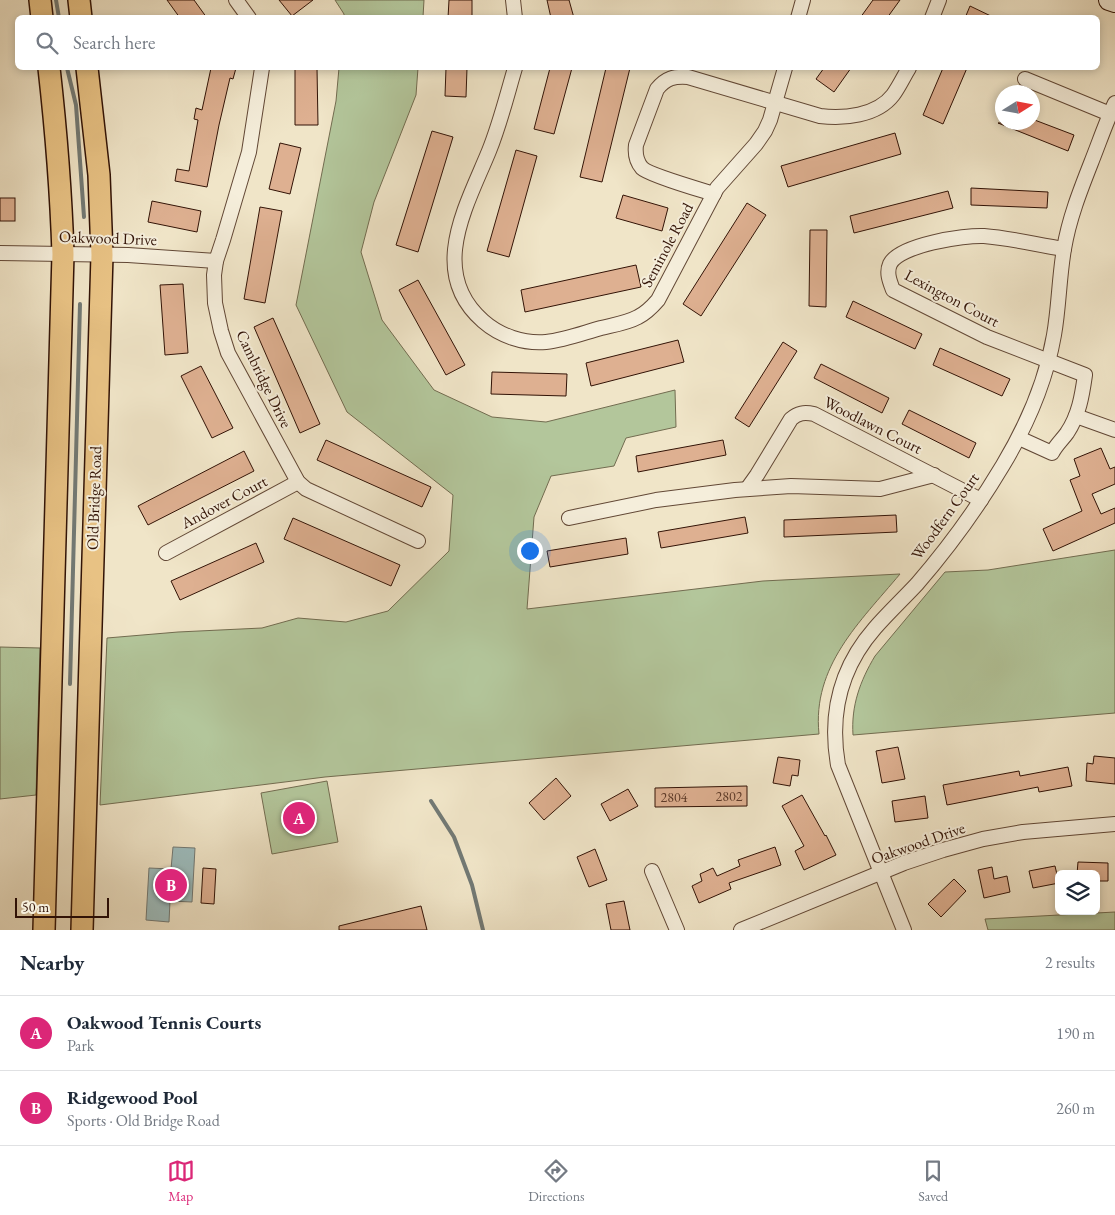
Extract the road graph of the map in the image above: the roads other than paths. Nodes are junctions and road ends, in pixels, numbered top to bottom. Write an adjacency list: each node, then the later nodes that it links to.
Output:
1 (40, 0): 9 (main road)
2 (79, 0): 10 (main road)
3 (236, 0): 11 (street)
4 (513, 0): 12 (street)
5 (803, 0): 13 (street)
6 (939, 0): 14 (street)
7 (1109, 0): 8 (street)
8 (1115, 2)
9 (42, 15)
10 (81, 15)
11 (247, 15)
12 (515, 15)
13 (799, 15)
14 (933, 15)
15 (49, 70): 27 (main road)
16 (87, 70): 28 (main road, Old Bridge Road)
17 (262, 70): 29 (street, Cambridge Drive)
18 (514, 70): 24 (street, Seminole Road)
19 (784, 70): 22 (street, Seminole Road)
20 (908, 70): 22 (street)
21 (1025, 79): 23 (street)
22 (775, 103): 24 (street, Seminole Road); 24 (street)
23 (1112, 109): 25 (street, Woodfern Court)
24 (714, 194)
25 (1064, 249): 30 (street, Woodfern Court); 30 (street, Lexington Court)
26 (0, 253): 27 (street, Oakwood Drive)
27 (63, 254): 28 (street, Oakwood Drive); 44 (main road)
28 (102, 255): 29 (street, Oakwood Drive); 45 (main road, Old Bridge Road)
29 (216, 261): 35 (street, Cambridge Drive)
30 (1048, 361): 31 (street); 33 (street, Woodfern Court)
31 (1076, 416): 32 (street); 33 (street)
32 (1115, 430)
33 (1019, 438): 37 (street, Woodfern Court)
34 (934, 476): 36 (street, Woodlawn Court); 36 (street, Woodlawn Court); 37 (street, Woodlawn Court)
35 (298, 482): 39 (street, Cambridge Drive); 40 (street, Andover Court)
36 (746, 489): 38 (street, Woodlawn Court)
37 (981, 500): 43 (street, Woodfern Court)
38 (568, 518)
39 (418, 541)
40 (166, 553)
41 (1115, 824): 43 (street, Oakwood Drive)
42 (652, 871): 46 (street)
43 (881, 872): 47 (street, Oakwood Drive); 48 (street, Woodfern Court)
44 (44, 930)
45 (82, 930)
46 (677, 930)
47 (741, 930)
48 (904, 930)

